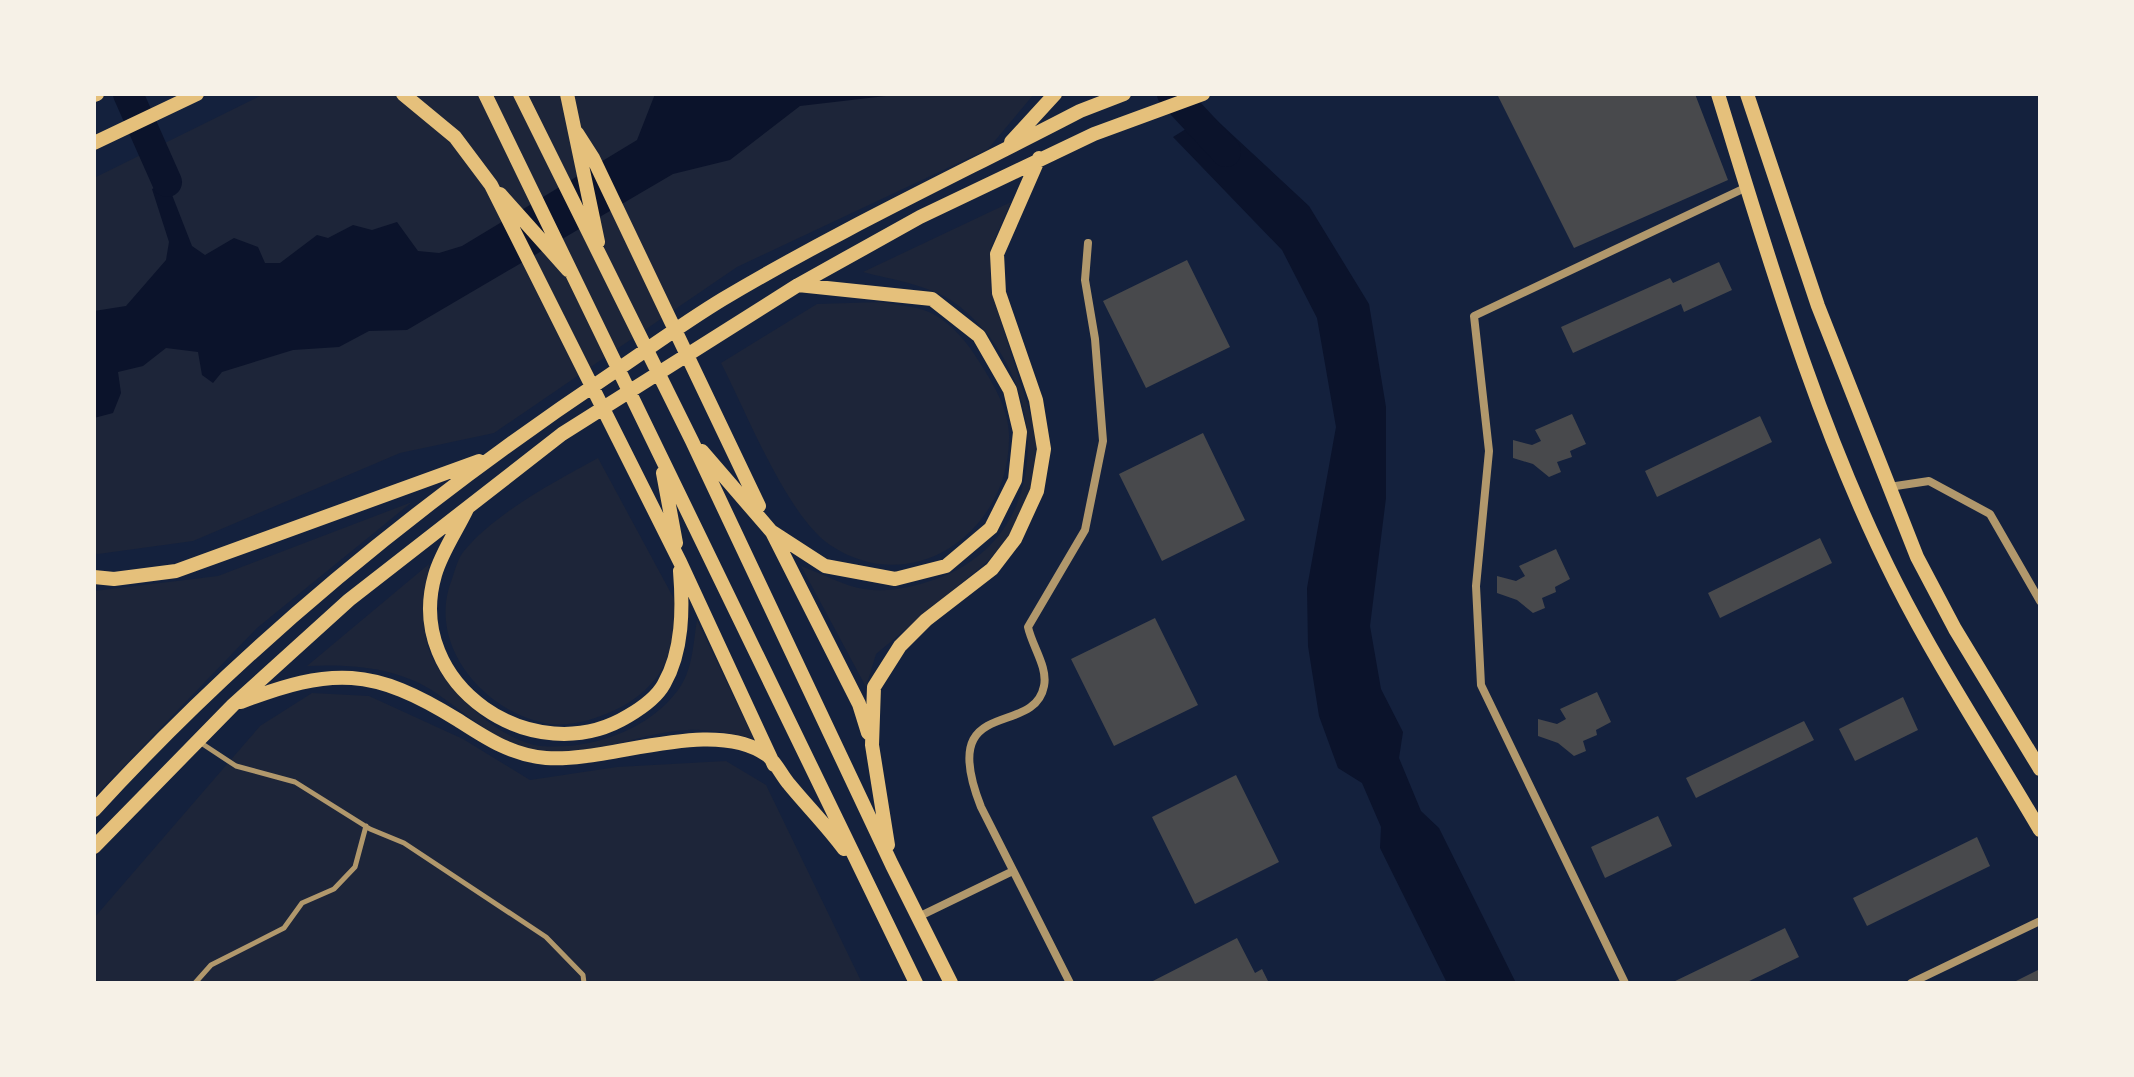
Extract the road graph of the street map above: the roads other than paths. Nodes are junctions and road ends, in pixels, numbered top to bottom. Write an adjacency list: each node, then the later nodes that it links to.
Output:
1 (197, 94): 11 (main road)
2 (403, 94): 16 (main road)
3 (485, 94): 19 (main road)
4 (520, 94): 17 (main road)
5 (567, 94): 14 (main road)
6 (1055, 94): 12 (main road)
7 (1124, 94): 12 (main road)
8 (1203, 94): 13 (main road)
9 (1718, 94): 15 (main road)
10 (1747, 94): 24 (main road)
11 (94, 143)
12 (1002, 151): 23 (main road)
13 (1039, 158): 20 (main road); 32 (main road)
14 (588, 161): 17 (main road); 26 (main road)
15 (1748, 187): 37 (main road); 49 (street)
16 (509, 210): 19 (main road); 27 (main road)
17 (591, 232): 21 (main road)
18 (1088, 243): 40 (street)
19 (561, 259): 22 (main road)
20 (798, 285): 25 (main road); 26 (main road)
21 (692, 441): 26 (main road); 39 (main road)
22 (658, 449): 27 (main road); 41 (main road)
23 (491, 457): 28 (main road); 35 (main road)
24 (1888, 487): 29 (street); 34 (main road)
25 (469, 506): 27 (main road); 30 (main road)
26 (771, 531): 32 (main road)
27 (680, 562): 33 (main road)
28 (94, 577)
29 (2040, 601)
30 (233, 705): 31 (main road); 33 (main road)
31 (197, 741): 36 (lane); 38 (main road)
32 (872, 745): 39 (main road)
33 (774, 765): 41 (main road)
34 (2040, 769)
35 (94, 810)
36 (366, 826): 44 (lane); 45 (lane)
37 (2040, 830)
38 (94, 847)
39 (892, 865): 42 (main road)
40 (1013, 871): 42 (street); 48 (street)
41 (865, 875): 46 (main road)
42 (918, 917): 47 (main road)
43 (2040, 921): 50 (street)
44 (195, 983)
45 (584, 983)
46 (916, 983)
47 (951, 983)
48 (1070, 983)
49 (1625, 983)
50 (1911, 983)

